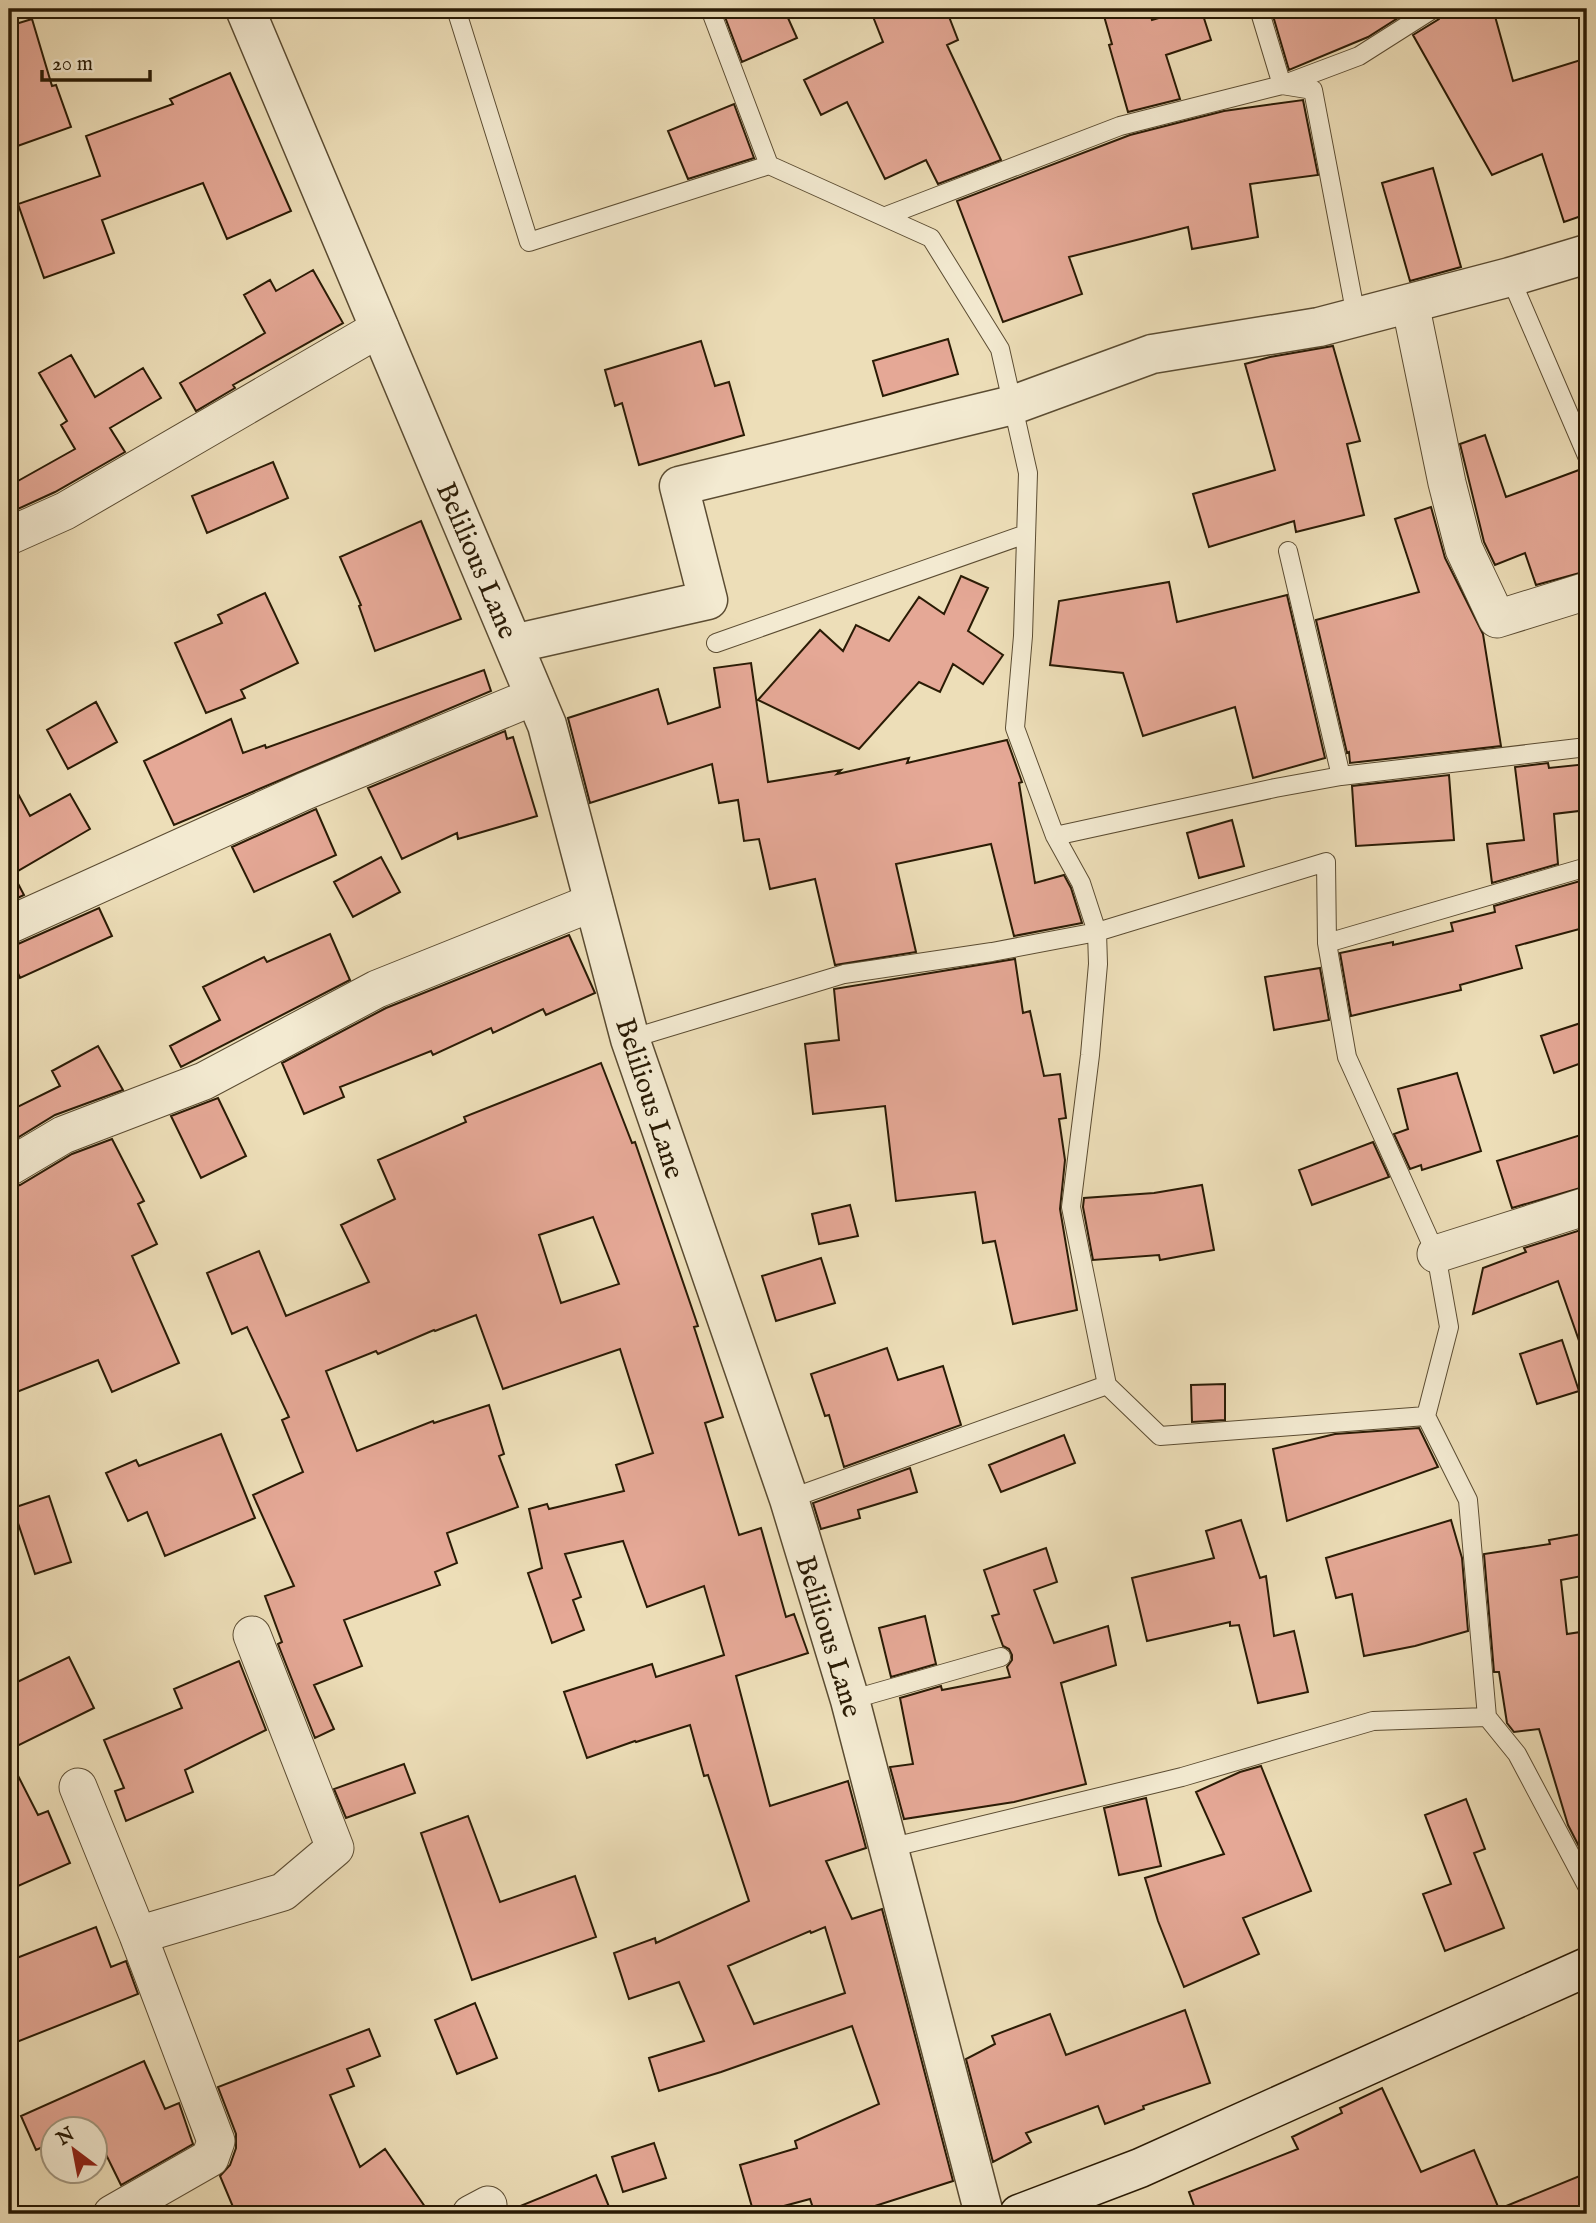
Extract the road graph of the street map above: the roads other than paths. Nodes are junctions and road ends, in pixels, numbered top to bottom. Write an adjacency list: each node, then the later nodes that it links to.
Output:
1 (246, 9): 13 (street, Belilious Lane)
2 (456, 9): 7 (lane)
3 (710, 9): 7 (lane)
4 (1259, 9): 6 (lane)
5 (1433, 9): 6 (lane)
6 (1282, 85): 8 (lane); 12 (lane)
7 (769, 165): 8 (lane)
8 (886, 216): 14 (lane)
9 (1587, 254): 10 (street)
10 (1510, 277): 11 (street); 15 (lane)
11 (1410, 303): 12 (street); 19 (street)
12 (1356, 316): 14 (street)
13 (380, 328): 17 (street); 21 (street, Belilious Lane)
14 (1013, 405): 16 (lane); 21 (street)
15 (1587, 456)
16 (1026, 534): 20 (lane); 25 (lane)
17 (9, 536)
18 (1288, 551): 24 (lane)
19 (1587, 592)
20 (716, 643)
21 (513, 644): 22 (street, Belilious Lane)
22 (535, 696): 27 (street, Belilious Lane); 28 (street)
23 (1587, 747): 24 (lane)
24 (1341, 776): 25 (lane)
25 (1055, 836): 29 (lane)
26 (1587, 867): 30 (lane)
27 (594, 902): 31 (street, Belilious Lane); 32 (street)
28 (9, 925)
29 (1097, 932): 30 (lane); 31 (lane); 35 (lane)
30 (1327, 943): 34 (lane)
31 (630, 1039): 37 (street, Belilious Lane)
32 (9, 1167)
33 (1587, 1206): 34 (street)
34 (1436, 1254): 36 (lane)
35 (1107, 1385): 36 (lane); 37 (lane)
36 (1426, 1416): 41 (lane)
37 (789, 1499): 40 (street, Belilious Lane)
38 (252, 1635): 45 (street)
39 (1001, 1657): 40 (lane)
40 (849, 1700): 43 (street, Belilious Lane)
41 (1488, 1717): 43 (lane); 44 (lane)
42 (78, 1787): 45 (street)
43 (889, 1848): 49 (street, Belilious Lane)
44 (1587, 1886)
45 (138, 1935): 48 (street)
46 (1587, 1967): 47 (street)
47 (1041, 2210)
48 (112, 2214)
49 (984, 2214)

